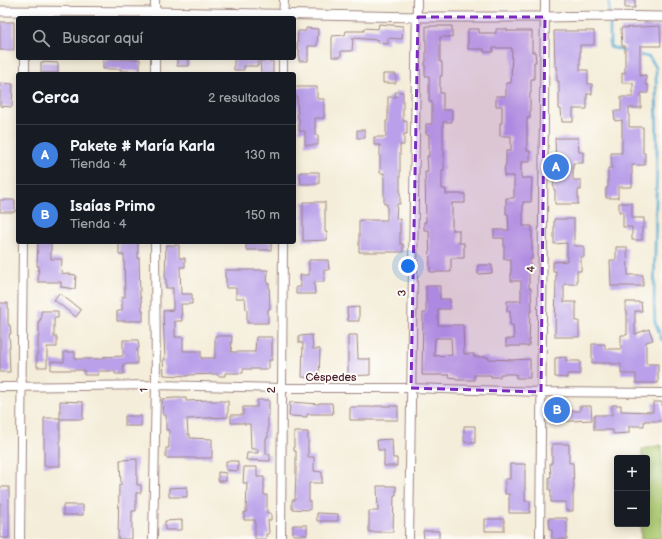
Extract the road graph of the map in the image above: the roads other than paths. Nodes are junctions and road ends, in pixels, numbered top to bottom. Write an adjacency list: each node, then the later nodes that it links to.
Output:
1 (155, 0): 7 (street)
2 (284, 0): 8 (street)
3 (418, 0): 10 (street, 3)
4 (545, 0): 11 (street, 4)
5 (0, 11): 6 (street)
6 (25, 15): 7 (street)
7 (155, 15): 8 (street)
8 (284, 16)
9 (296, 16): 10 (street)
10 (418, 17): 11 (street); 26 (street, 3)
11 (545, 17): 12 (street); 27 (street, 4)
12 (662, 17)
13 (25, 60): 16 (street)
14 (155, 60): 17 (street)
15 (283, 60): 18 (street)
16 (25, 72)
17 (155, 72)
18 (283, 72)
19 (24, 244): 24 (street)
20 (155, 244): 22 (street, 1)
21 (283, 244): 25 (street, 2)
22 (156, 385): 24 (street, Céspedes); 25 (street, Céspedes); 30 (street, 1)
23 (0, 387): 24 (street, Céspedes)
24 (22, 388): 29 (street)
25 (282, 388): 26 (street, Céspedes); 31 (street, 2)
26 (411, 388): 27 (street, Céspedes); 32 (street, 3)
27 (541, 392): 28 (street, Céspedes); 33 (street, 4)
28 (662, 393)
29 (20, 539)
30 (153, 539)
31 (281, 539)
32 (409, 539)
33 (540, 539)

